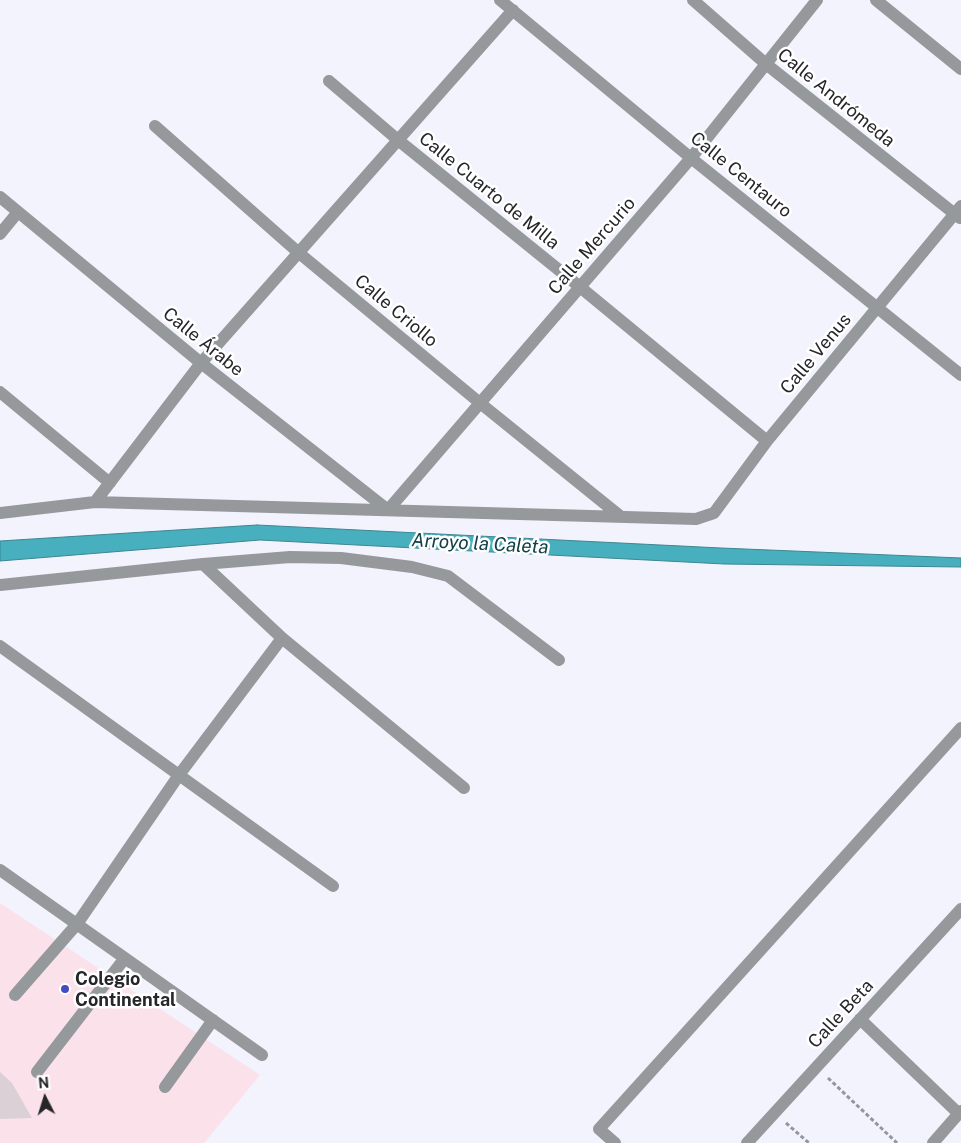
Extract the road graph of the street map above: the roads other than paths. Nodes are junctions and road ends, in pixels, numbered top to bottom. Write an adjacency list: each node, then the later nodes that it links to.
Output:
1 (500, 0): 5 (street, Calle Centauro)
2 (693, 0): 6 (street, Calle Andrómeda)
3 (817, 0): 6 (street, Calle Mercurio)
4 (876, 0): 7 (street)
5 (513, 10): 10 (street); 11 (street, Calle Centauro)
6 (766, 64): 11 (street, Calle Mercurio); 14 (street, Calle Andrómeda)
7 (961, 69)
8 (329, 81): 10 (street, Calle Cuarto de Milla)
9 (155, 126): 16 (street, Calle Criollo)
10 (398, 140): 16 (street); 17 (street, Calle Cuarto de Milla)
11 (691, 158): 17 (street, Calle Mercurio); 18 (street, Calle Centauro)
12 (0, 197): 13 (street, Calle Árabe)
13 (18, 212): 15 (street); 19 (street, Calle Árabe)
14 (959, 213): 18 (street, Calle Venus)
15 (0, 234)
16 (299, 253): 19 (street); 22 (street, Calle Criollo)
17 (580, 287): 22 (street, Calle Mercurio); 23 (street, Calle Cuarto de Milla)
18 (878, 307): 20 (street, Calle Centauro); 23 (street, Calle Venus)
19 (201, 363): 24 (street); 26 (street, Calle Árabe)
20 (961, 375)
21 (0, 392): 24 (street)
22 (480, 403): 26 (street, Calle Mercurio); 28 (street, Calle Criollo)
23 (767, 441): 28 (street, Calle Venus)
24 (110, 482): 25 (street)
25 (95, 502): 26 (street); 27 (street)
26 (388, 510): 28 (street)
27 (0, 512)
28 (620, 516)
29 (203, 564): 30 (street); 31 (street); 33 (street)
30 (0, 585)
31 (282, 638): 35 (street); 36 (street)
32 (0, 646): 35 (street)
33 (560, 660)
34 (961, 728): 49 (street)
35 (179, 775): 38 (street); 40 (street)
36 (464, 788)
37 (0, 870): 40 (street)
38 (333, 886)
39 (961, 909): 43 (street, Calle Beta)
40 (77, 924): 41 (street); 42 (street)
41 (125, 958): 44 (street); 46 (street)
42 (15, 995)
43 (860, 1019): 48 (street); 50 (street, Calle Beta)
44 (214, 1020): 45 (street); 47 (street)
45 (262, 1055)
46 (37, 1072)
47 (165, 1087)
48 (960, 1112): 51 (street)
49 (614, 1143)
50 (747, 1143)
51 (932, 1143)

